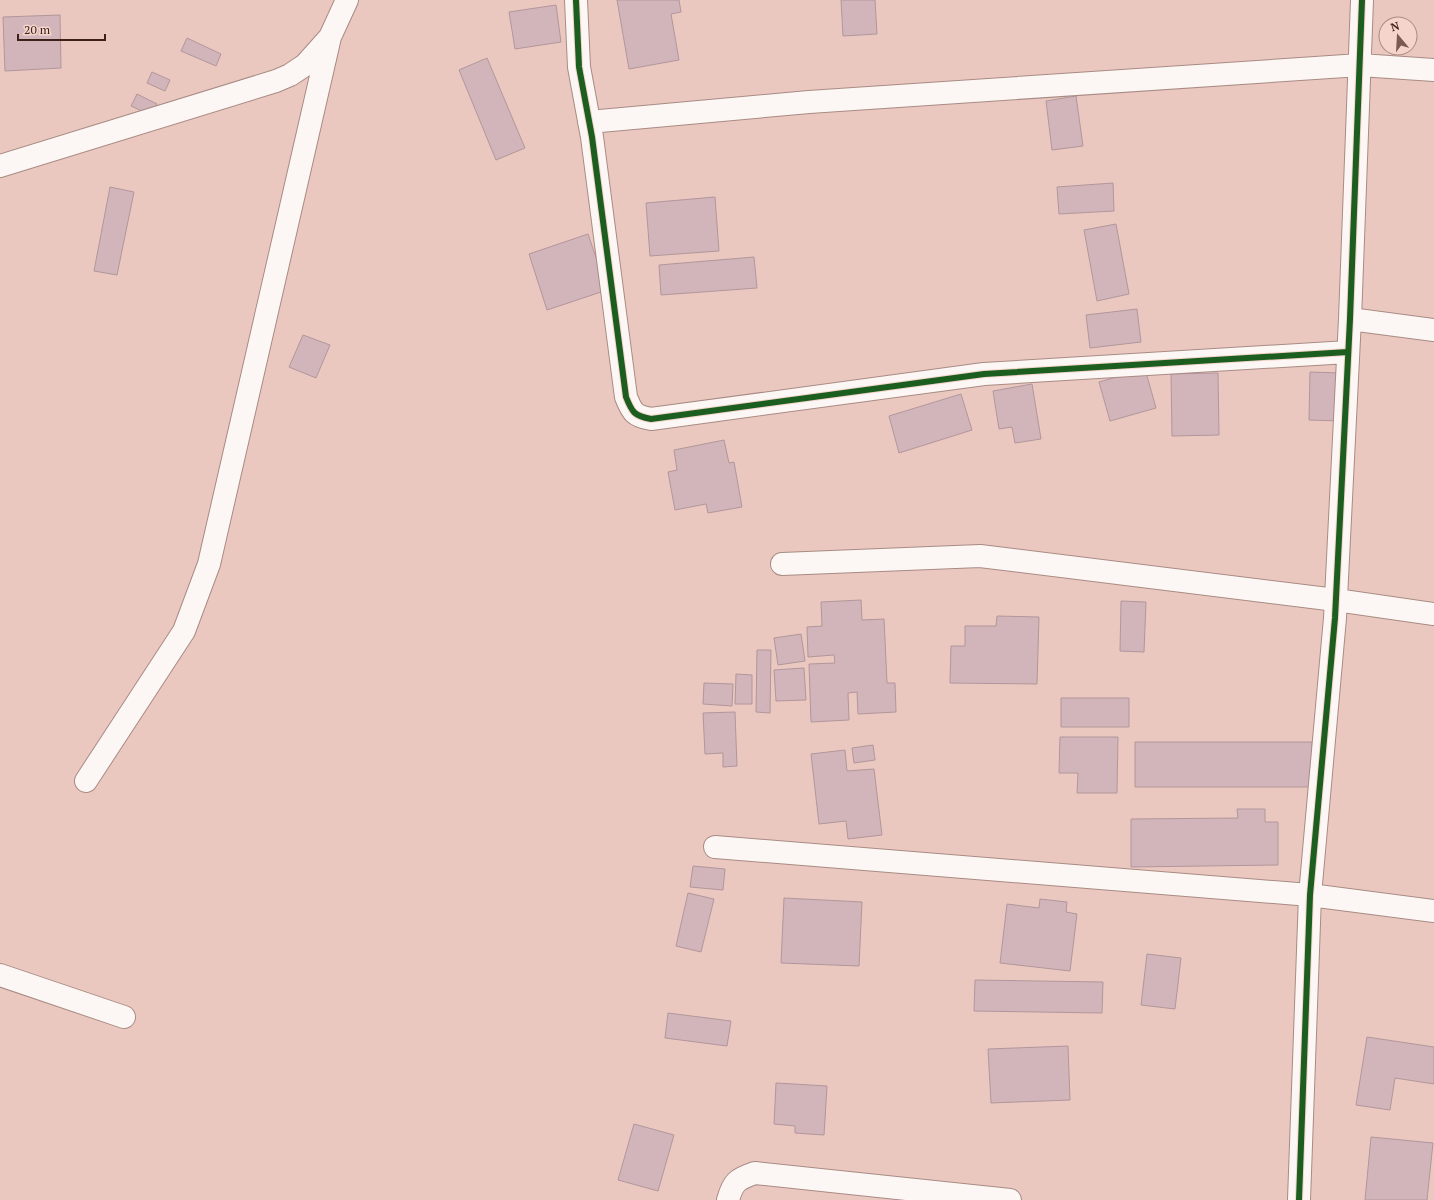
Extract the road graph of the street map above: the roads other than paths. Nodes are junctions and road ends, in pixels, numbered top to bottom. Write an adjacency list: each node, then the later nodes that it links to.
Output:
1 (347, 0): 4 (street)
2 (576, 0): 7 (street)
3 (1362, 0): 5 (street)
4 (330, 37): 8 (street); 15 (street)
5 (1360, 65): 6 (street); 7 (street); 9 (street)
6 (1434, 70)
7 (589, 122): 11 (street)
8 (0, 166)
9 (1350, 319): 10 (street); 11 (street)
10 (1434, 330)
11 (1348, 352): 13 (street)
12 (782, 564): 13 (street)
13 (1336, 600): 14 (street); 17 (street)
14 (1434, 614)
15 (86, 781)
16 (715, 847): 17 (street)
17 (1310, 895): 18 (street); 23 (street)
18 (1434, 911)
19 (0, 975): 20 (street)
20 (124, 1016)
21 (728, 1200): 22 (street)
22 (1010, 1200)
23 (1299, 1200)

